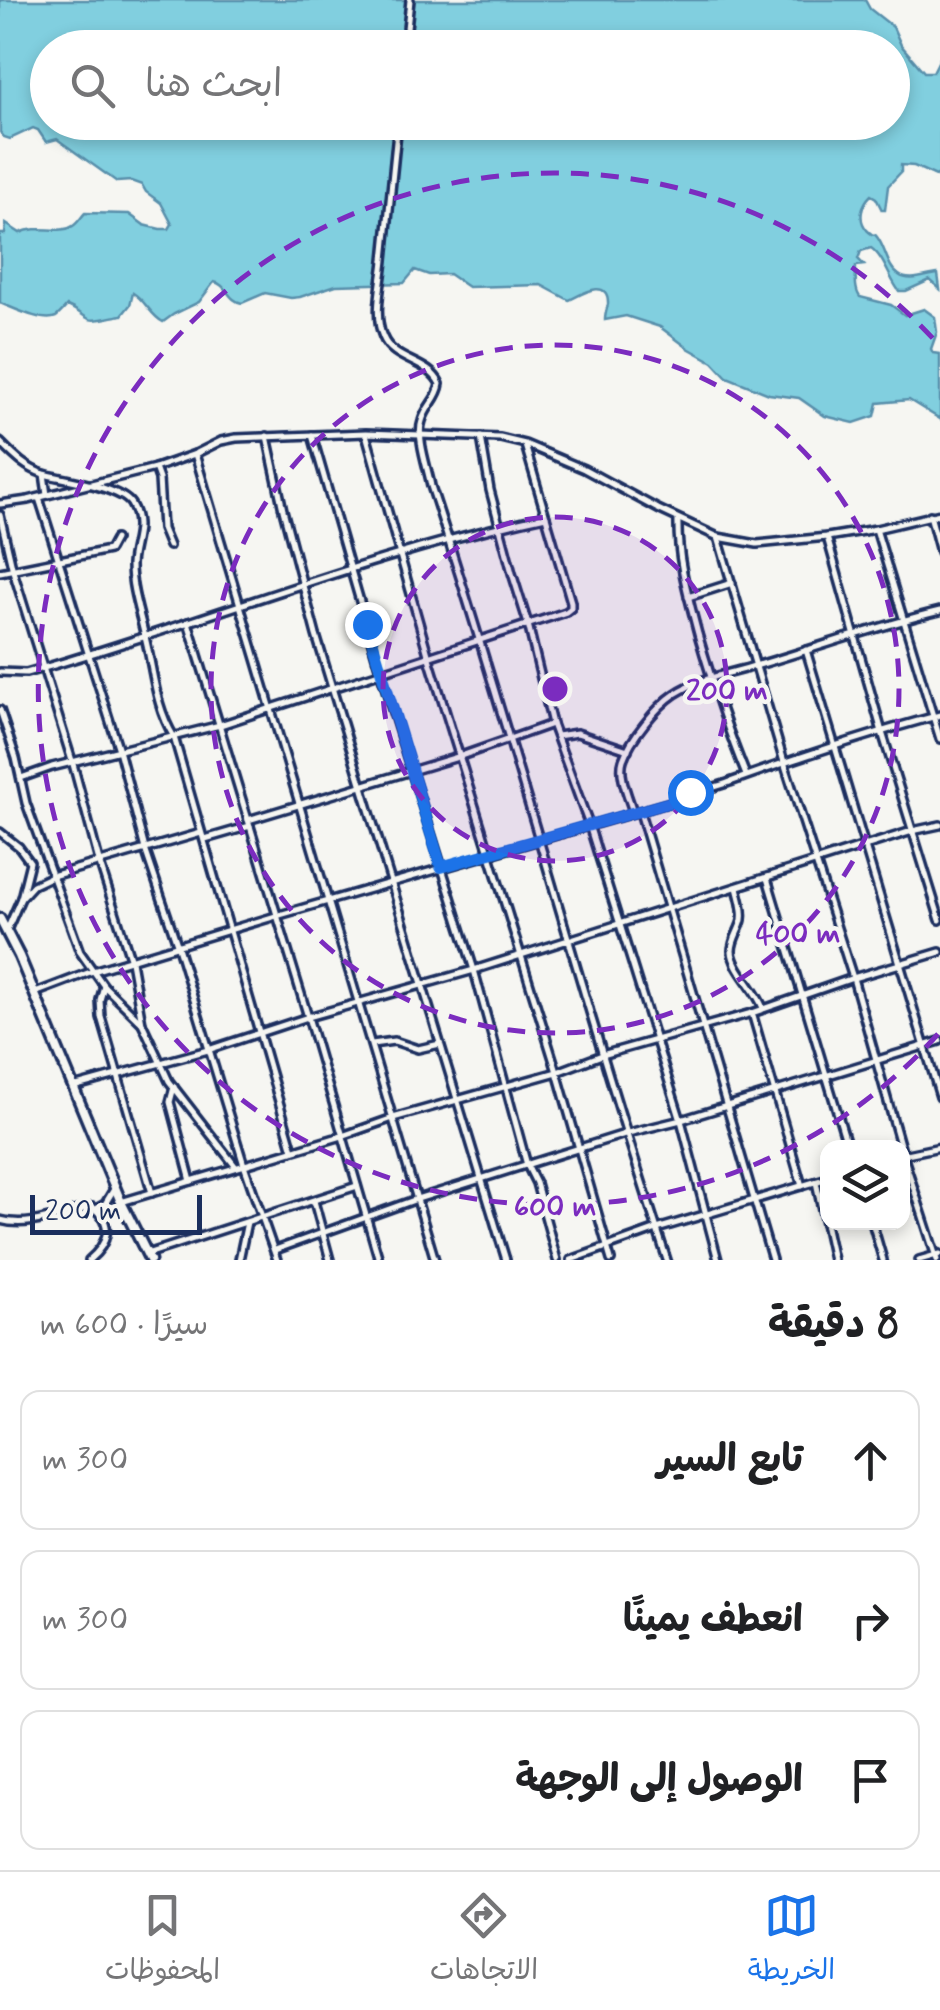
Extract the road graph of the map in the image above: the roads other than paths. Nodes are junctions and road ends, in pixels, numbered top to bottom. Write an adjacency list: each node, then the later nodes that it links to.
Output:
1 (410, 0): 2 (street)
2 (407, 30)
3 (396, 140): 5 (street)
4 (366, 433): 5 (street); 6 (street); 31 (street)
5 (421, 434): 8 (street); 28 (street)
6 (312, 435): 7 (street); 33 (street)
7 (268, 436): 11 (street); 37 (street)
8 (481, 436): 10 (street); 23 (street)
9 (0, 442): 13 (street)
10 (524, 444): 21 (street); 22 (street)
11 (195, 454): 12 (street); 39 (street)
12 (155, 468): 14 (street); 29 (street)
13 (44, 474): 14 (street); 15 (street)
14 (93, 485): 15 (street); 45 (street)
15 (47, 495): 16 (street)
16 (39, 498): 17 (street); 32 (street)
17 (0, 504)
18 (0, 514): 34 (street)
19 (940, 514): 20 (street)
20 (930, 515): 24 (street); 30 (street)
21 (546, 516): 23 (street); 43 (street)
22 (678, 518): 25 (street); 38 (street)
23 (500, 526): 28 (street); 43 (street)
24 (876, 530): 26 (street); 41 (street)
25 (718, 537): 26 (street); 36 (street)
26 (827, 537): 44 (street)
27 (115, 539): 32 (street)
28 (448, 539): 31 (street); 46 (street)
29 (169, 546)
30 (940, 552)
31 (399, 553): 33 (street); 49 (street)
32 (59, 560): 34 (street); 48 (street)
33 (351, 570): 37 (street); 53 (street)
34 (13, 571): 35 (street); 51 (street)
35 (0, 572)
36 (732, 582): 38 (street); 50 (street)
37 (301, 584): 39 (street); 55 (street)
38 (688, 597): 54 (street)
39 (240, 604): 42 (street); 56 (street)
40 (940, 611): 41 (street)
41 (904, 620): 44 (street); 58 (street)
42 (188, 622): 45 (street); 60 (street)
43 (528, 624): 46 (street); 59 (street)
44 (854, 634): 47 (street); 61 (street)
45 (145, 635): 48 (street); 64 (street)
46 (480, 640): 49 (street); 66 (street)
47 (806, 650): 50 (street); 67 (street)
48 (90, 655): 51 (street); 68 (street)
49 (429, 658): 53 (street); 70 (street)
50 (755, 666): 54 (street); 71 (street)
51 (44, 668): 52 (street); 72 (street)
52 (0, 672)
53 (380, 672): 55 (street); 73 (street)
54 (710, 678): 69 (street); 74 (street)
55 (332, 687): 56 (street); 76 (street)
56 (270, 708): 60 (street); 77 (street)
57 (0, 710): 62 (street)
58 (936, 716): 61 (street); 65 (street)
59 (552, 724): 63 (street); 66 (street)
60 (220, 726): 64 (street); 79 (street)
61 (882, 732): 67 (street); 83 (street)
62 (3, 735): 75 (street)
63 (557, 736): 69 (street); 80 (street)
64 (174, 737): 68 (street); 84 (street)
65 (940, 739)
66 (509, 740): 70 (street); 85 (street)
67 (835, 746): 71 (street); 86 (street)
68 (119, 750): 72 (street); 87 (street)
69 (628, 750): 78 (street)
70 (461, 756): 73 (street); 88 (street)
71 (784, 762): 74 (street); 90 (street)
72 (74, 764): 75 (street); 89 (street)
73 (412, 771): 76 (street); 91 (street)
74 (746, 775): 78 (street)
75 (20, 778): 92 (street)
76 (362, 787): 77 (street); 94 (street)
77 (301, 805): 79 (street); 97 (street)
78 (637, 812): 80 (street); 98 (street)
79 (249, 823): 84 (street); 99 (street)
80 (588, 824): 85 (street); 102 (street)
81 (940, 825): 83 (street)
82 (0, 832): 96 (street)
83 (912, 832): 86 (street); 101 (street)
84 (202, 836): 87 (street); 104 (street)
85 (540, 839): 88 (street); 105 (street)
86 (864, 846): 90 (street); 110 (street)
87 (145, 850): 89 (street); 106 (street)
88 (490, 854): 91 (street); 108 (street)
89 (99, 861): 92 (street); 109 (street)
90 (816, 862): 93 (street); 113 (street)
91 (441, 867): 94 (street); 111 (street)
92 (52, 876): 96 (street); 112 (street)
93 (766, 878): 95 (street); 117 (street)
94 (391, 881): 97 (street); 114 (street)
95 (737, 887): 98 (street); 119 (street)
96 (21, 898): 103 (street)
97 (329, 900): 99 (street); 118 (street)
98 (670, 909): 102 (street); 123 (street)
99 (276, 916): 104 (street); 121 (street)
100 (0, 919): 103 (main road)
101 (940, 920)
102 (619, 924): 105 (street); 125 (street)
103 (6, 930): 116 (main road)
104 (229, 930): 106 (street); 124 (street)
105 (570, 940): 108 (street); 131 (street)
106 (178, 947): 109 (street); 130 (street)
107 (940, 952): 110 (street)
108 (521, 954): 111 (street); 134 (street)
109 (132, 960): 112 (street); 122 (street)
110 (900, 964): 113 (street); 129 (street)
111 (474, 970): 114 (street); 137 (street)
112 (93, 971): 115 (street); 116 (street)
113 (853, 978): 117 (street); 132 (street)
114 (422, 984): 118 (street); 128 (street)
115 (104, 986): 122 (street); 135 (street)
116 (35, 993): 138 (main road)
117 (804, 996): 119 (street); 136 (street)
118 (360, 1002): 121 (street); 127 (street)
119 (764, 1009): 120 (street)
120 (752, 1012): 123 (street); 140 (street)
121 (308, 1017): 124 (street); 147 (street)
122 (142, 1023): 133 (street)
123 (703, 1027): 125 (street); 143 (street)
124 (260, 1033): 130 (street); 152 (street)
125 (654, 1040): 131 (street); 145 (street)
126 (940, 1041): 129 (street)
127 (372, 1044): 128 (street); 144 (street)
128 (440, 1044): 142 (street)
129 (926, 1046): 132 (street); 141 (street)
130 (208, 1050): 133 (street); 155 (street)
131 (602, 1055): 134 (street); 146 (street)
132 (876, 1061): 136 (street); 149 (street)
133 (160, 1063): 135 (street); 139 (street)
134 (557, 1072): 137 (street); 151 (street)
135 (119, 1074): 138 (street); 164 (street)
136 (826, 1075): 140 (street); 148 (street)
137 (505, 1086): 142 (street); 154 (street)
138 (73, 1087): 161 (main road)
139 (174, 1087): 155 (street); 158 (street)
140 (775, 1091): 143 (street); 163 (street)
141 (940, 1097)
142 (458, 1100): 144 (street); 157 (street)
143 (726, 1106): 145 (street); 166 (street)
144 (393, 1118): 147 (street); 165 (street)
145 (681, 1120): 146 (street); 171 (street)
146 (628, 1133): 151 (street); 175 (street)
147 (342, 1136): 152 (street); 162 (street)
148 (846, 1140)
149 (899, 1140)
150 (940, 1146): 153 (street)
151 (580, 1149): 154 (street); 178 (street)
152 (293, 1150): 155 (street)
153 (910, 1151)
154 (527, 1165): 157 (street); 189 (street)
155 (240, 1166): 158 (street); 170 (street)
156 (910, 1175): 180 (street)
157 (483, 1179): 165 (street); 188 (street)
158 (191, 1181): 164 (street)
159 (820, 1181): 160 (street)
160 (816, 1182): 163 (street); 195 (street)
161 (115, 1186): 168 (main road); 169 (street)
162 (357, 1186): 167 (street); 172 (street)
163 (802, 1186): 166 (street)
164 (152, 1193): 168 (street)
165 (418, 1199): 172 (street); 187 (street)
166 (753, 1200): 171 (street); 194 (street)
167 (314, 1201): 170 (street); 177 (street)
168 (121, 1202): 181 (main road)
169 (96, 1209): 173 (street); 182 (street)
170 (263, 1216): 174 (street); 179 (street)
171 (706, 1216): 175 (street); 193 (street)
172 (366, 1218): 177 (street); 186 (street)
173 (0, 1220)
174 (247, 1222): 181 (street); 183 (street)
175 (657, 1230): 178 (street); 192 (street)
176 (874, 1230): 196 (street)
177 (322, 1234): 179 (street); 185 (street)
178 (607, 1248): 190 (street); 191 (street)
179 (275, 1250): 184 (street)
180 (938, 1256): 197 (street)
181 (148, 1257)
182 (89, 1260)
183 (240, 1260)
184 (278, 1260)
185 (330, 1260)
186 (379, 1260)
187 (435, 1260)
188 (506, 1260)
189 (557, 1260)
190 (571, 1260)
191 (611, 1260)
192 (667, 1260)
193 (718, 1260)
194 (772, 1260)
195 (832, 1260)
196 (883, 1260)
197 (919, 1260)

